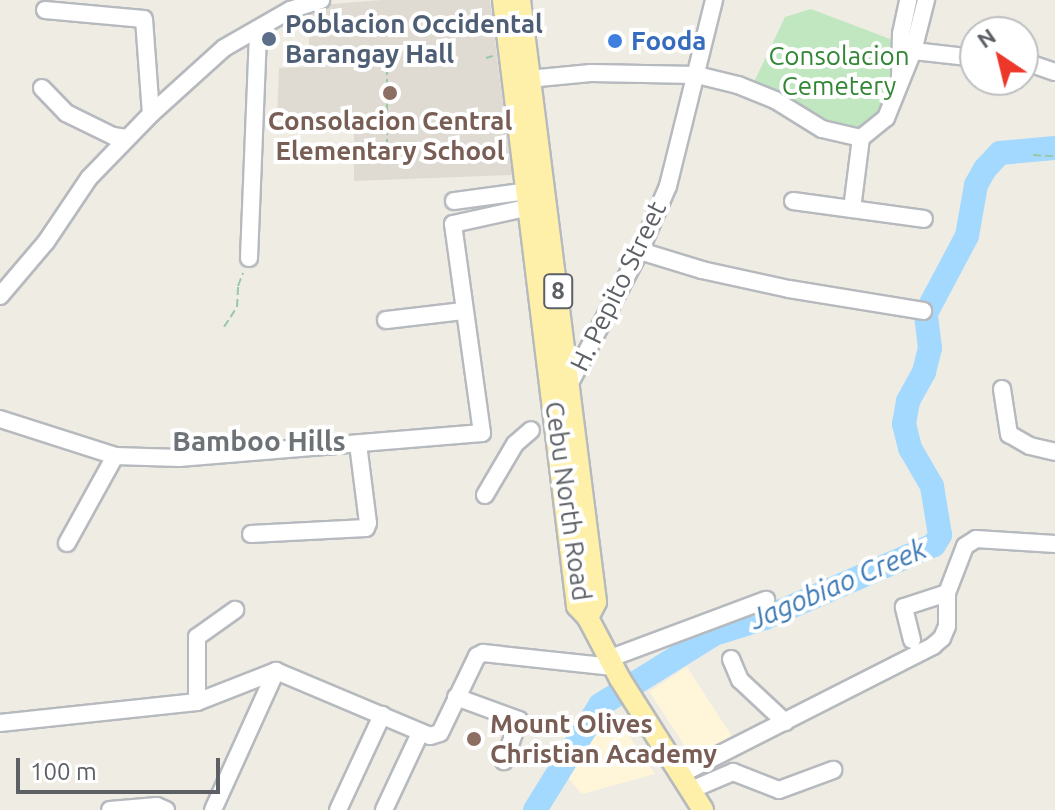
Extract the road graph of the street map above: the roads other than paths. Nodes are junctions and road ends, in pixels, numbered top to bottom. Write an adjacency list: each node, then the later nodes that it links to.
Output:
1 (321, 0): 8 (street)
2 (503, 0): 12 (main road, Cebu North Road / 8)
3 (520, 0): 12 (main road, Cebu North Road / 8)
4 (714, 0): 11 (street, H. Pepito Street)
5 (908, 0): 9 (street)
6 (926, 0): 9 (street)
7 (45, 10): 14 (street)
8 (258, 29): 14 (street); 23 (street)
9 (906, 51): 10 (street); 16 (street)
10 (959, 56)
11 (697, 75): 12 (street); 16 (street); 22 (street, H. Pepito Street)
12 (523, 79): 17 (main road, Cebu North Road / 8); 28 (main road, Cebu North Road / 8)
13 (42, 88): 15 (street)
14 (151, 114): 15 (street)
15 (127, 138): 24 (street)
16 (861, 138): 20 (street)
17 (529, 199): 18 (street); 25 (street); 42 (main road, Cebu North Road / 8)
18 (454, 201)
19 (793, 201): 20 (street)
20 (852, 209): 21 (street)
21 (924, 219)
22 (640, 251): 26 (street); 28 (street, H. Pepito Street)
23 (249, 258)
24 (0, 296)
25 (463, 311): 27 (street); 32 (street)
26 (923, 311)
27 (386, 320)
28 (569, 385): 42 (main road, Cebu North Road / 8)
29 (1002, 389): 33 (street)
30 (0, 419): 34 (street)
31 (531, 430): 35 (street)
32 (358, 444): 34 (street); 36 (street)
33 (1055, 452)
34 (115, 456): 37 (street)
35 (485, 495)
36 (251, 534)
37 (67, 543)
38 (1055, 544): 39 (street)
39 (947, 593): 43 (street); 50 (street)
40 (766, 600): 46 (street)
41 (235, 610): 48 (street)
42 (588, 618): 46 (main road, 8)
43 (912, 640)
44 (731, 659): 50 (street)
45 (276, 671): 48 (street); 49 (street); 58 (street)
46 (618, 676): 47 (street); 55 (main road, 8)
47 (456, 697): 52 (street); 53 (street)
48 (197, 702): 51 (street)
49 (382, 715): 52 (street); 59 (street)
50 (785, 722): 55 (street)
51 (0, 723)
52 (420, 733): 60 (street)
53 (504, 761)
54 (833, 770): 55 (street)
55 (686, 782): 61 (main road, 8)
56 (110, 810): 57 (street)
57 (166, 810)
58 (213, 810)
59 (338, 810)
60 (384, 810)
61 (703, 810)

